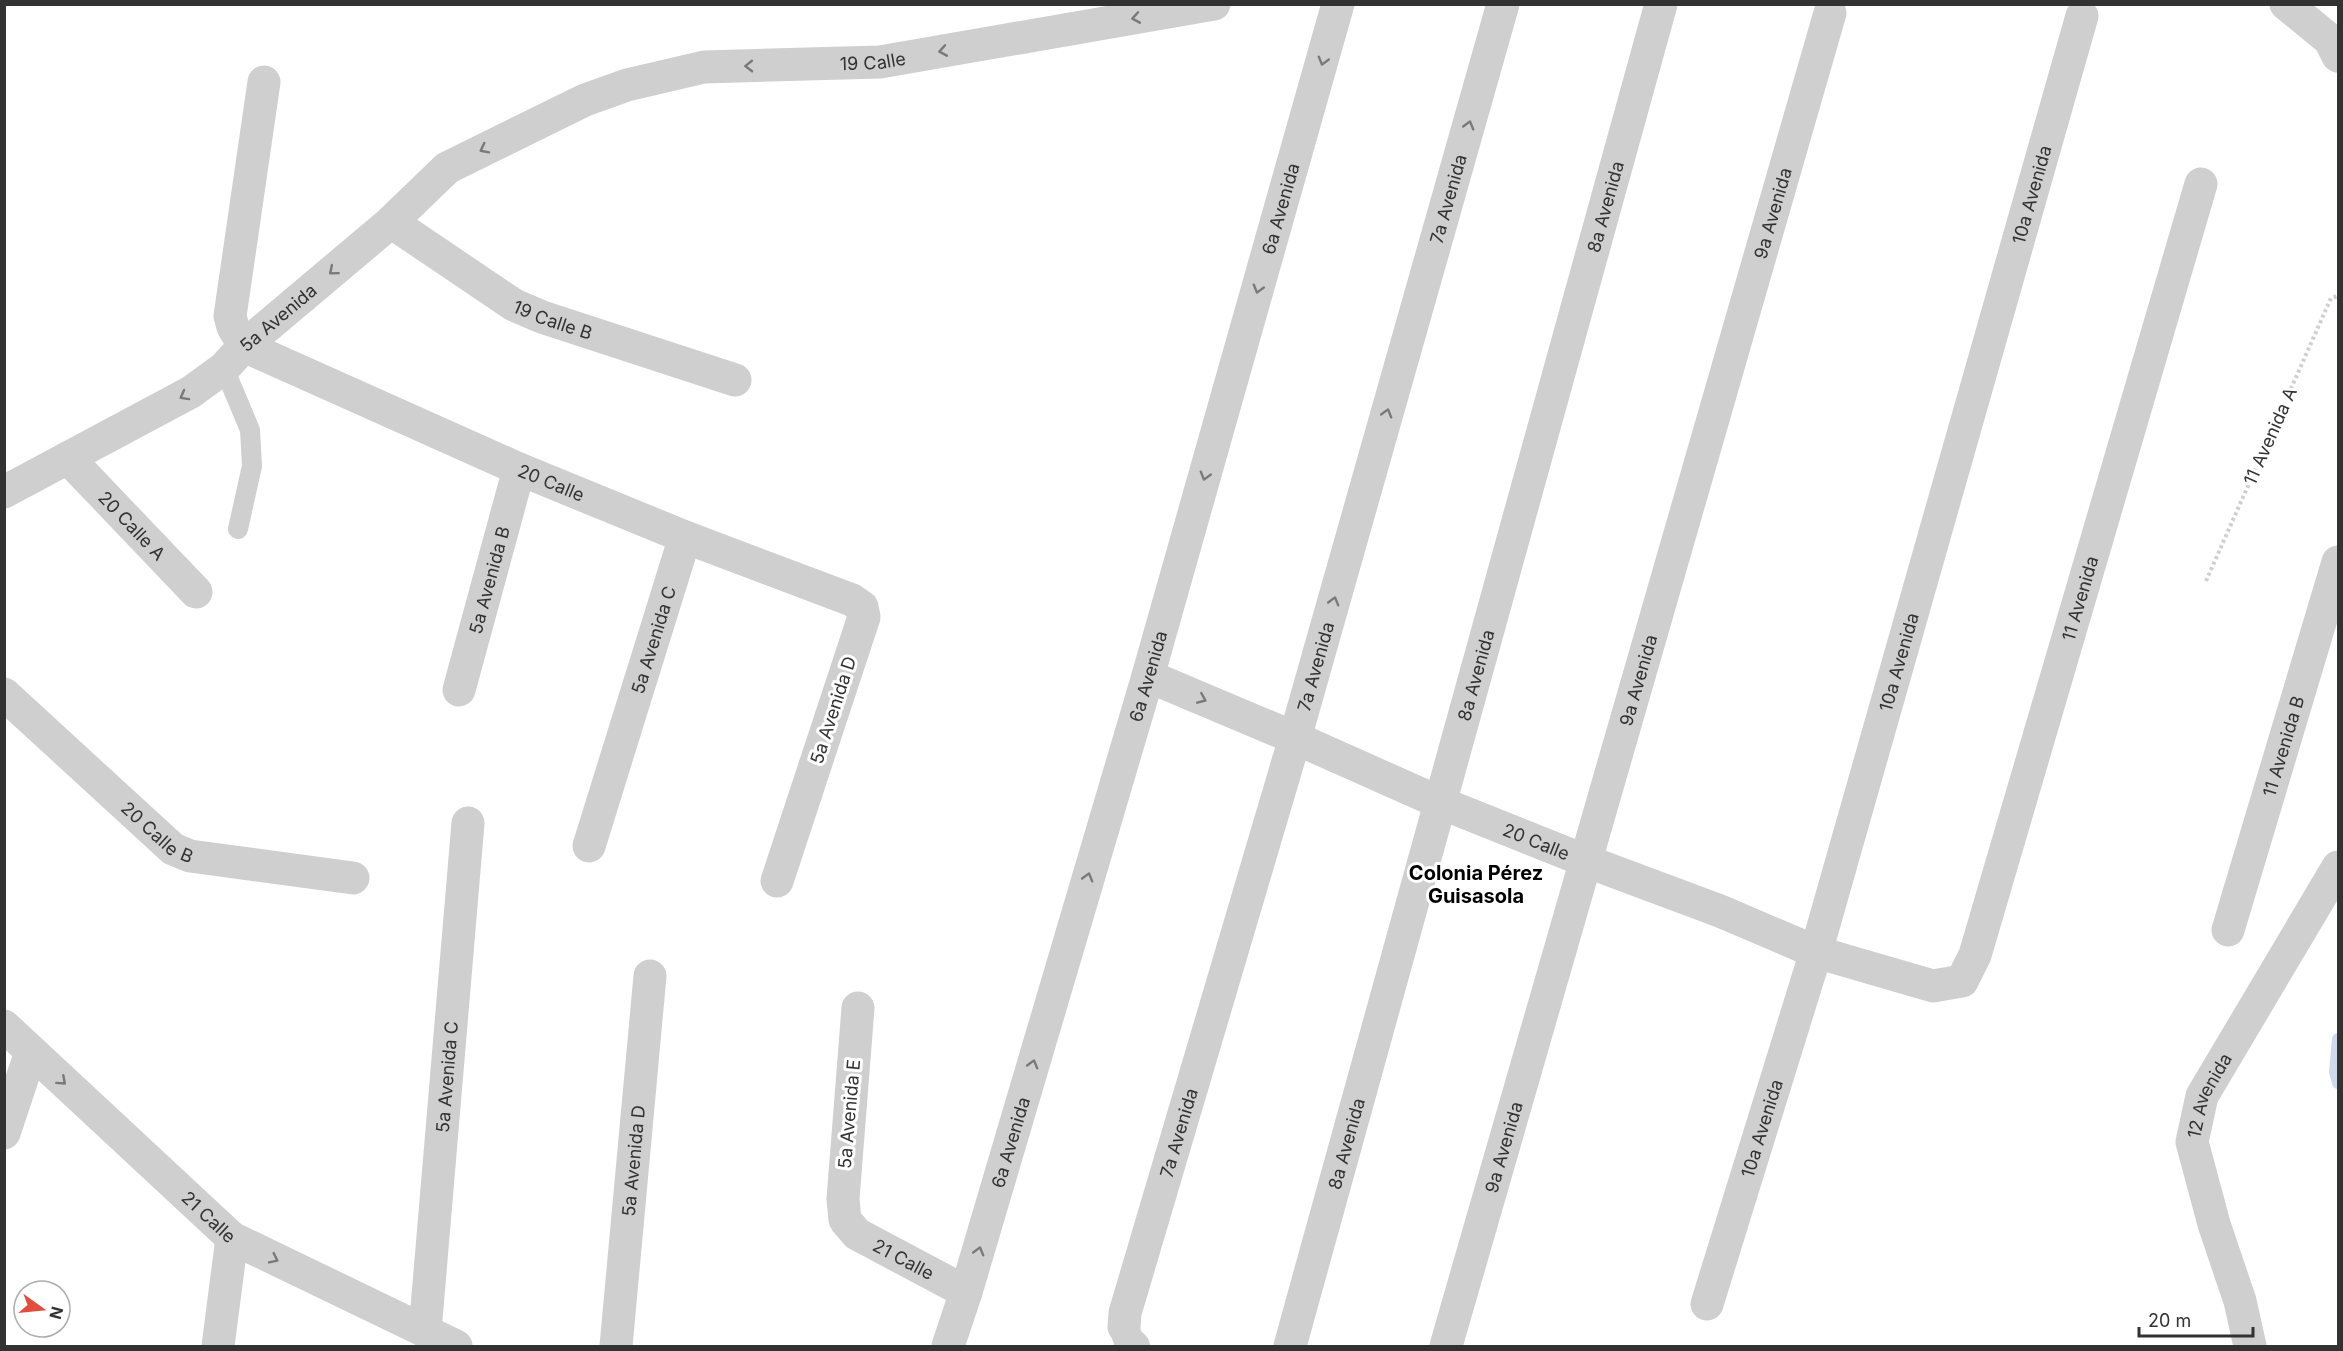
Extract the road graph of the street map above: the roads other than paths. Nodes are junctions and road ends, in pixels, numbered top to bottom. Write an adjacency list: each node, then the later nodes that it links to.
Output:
1 (1214, 4): 10 (street, 19 Calle, one-way to 10)
2 (1338, 4): 23 (street, 6a Avenida, one-way to 23)
3 (1503, 4): 26 (street, 7a Avenida, one-way to 3)
4 (1661, 4): 27 (street, 8a Avenida)
5 (2286, 4): 8 (street)
6 (1830, 13): 30 (street, 9a Avenida)
7 (2082, 16): 35 (street, 10a Avenida)
8 (2338, 56)
9 (264, 82): 13 (street)
10 (536, 123): 12 (street, 5a Avenida, one-way to 12)
11 (2201, 184): 37 (street, 11 Avenida)
12 (391, 222): 13 (street, 5a Avenida, one-way to 13); 14 (street, 19 Calle B)
13 (234, 357): 15 (street, 5a Avenida, one-way to 15); 16 (street, 20 Calle); 18 (lane)
14 (735, 380)
15 (68, 458): 17 (street, 5a Avenida); 21 (street, 20 Calle A)
16 (519, 469): 19 (street, 20 Calle); 24 (street, 5a Avenida B)
17 (4, 492)
18 (238, 529)
19 (685, 537): 22 (street, 20 Calle); 29 (street, 5a Avenida C)
20 (2338, 562): 34 (street, 11 Avenida B)
21 (196, 592)
22 (862, 607): 33 (street, 5a Avenida D)
23 (1148, 676): 26 (street, 20 Calle, one-way to 26); 44 (street, 6a Avenida, one-way to 23)
24 (459, 690)
25 (4, 694): 32 (street, 20 Calle B)
26 (1295, 738): 27 (street, 20 Calle); 47 (street, 7a Avenida)
27 (1441, 803): 30 (street, 20 Calle); 52 (street, 8a Avenida)
28 (468, 823): 46 (street, 5a Avenida C)
29 (589, 846)
30 (1586, 861): 35 (street, 20 Calle); 53 (street, 9a Avenida)
31 (2338, 867): 54 (street, 12 Avenida)
32 (354, 878)
33 (777, 881)
34 (2228, 930)
35 (1816, 952): 37 (street, 20 Calle); 45 (street, 10a Avenida)
36 (650, 976): 50 (street, 5a Avenida D)
37 (1933, 986)
38 (858, 1008): 42 (street, 5a Avenida E)
39 (4, 1026): 40 (street, 21 Calle)
40 (30, 1052): 41 (street); 43 (street, 21 Calle, one-way to 43)
41 (4, 1133)
42 (845, 1220): 44 (street, 21 Calle)
43 (232, 1238): 46 (street, 21 Calle, one-way to 46); 48 (street)
44 (966, 1292): 51 (street, 6a Avenida)
45 (1707, 1304)
46 (425, 1332): 49 (street, 21 Calle)
47 (1130, 1337)
48 (218, 1347)
49 (456, 1347)
50 (616, 1347)
51 (948, 1347)
52 (1290, 1347)
53 (1446, 1347)
54 (2250, 1347)

